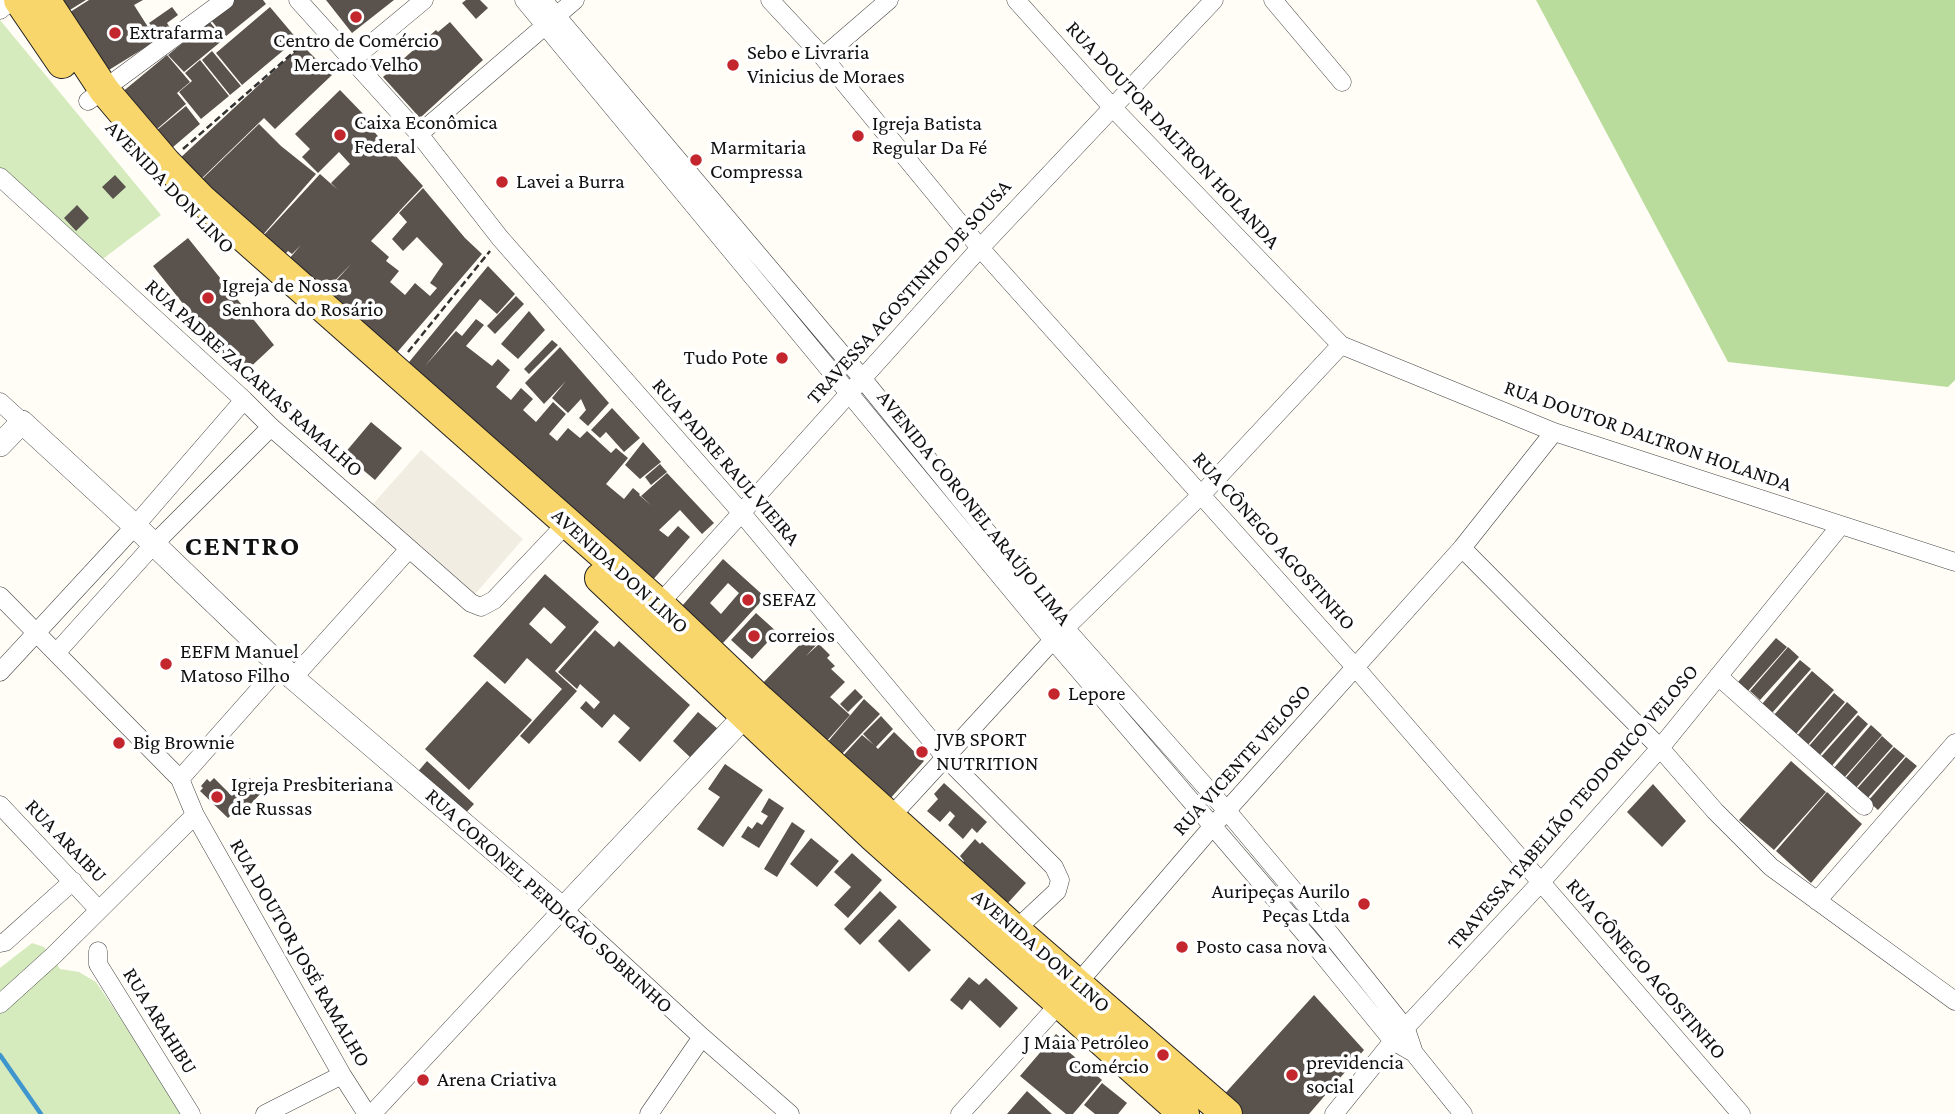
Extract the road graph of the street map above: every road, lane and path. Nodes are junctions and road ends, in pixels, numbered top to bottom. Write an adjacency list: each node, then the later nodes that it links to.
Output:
1 (12, 0): 15 (street)
2 (19, 0): 21 (main road, AVENIDA DON LINO)
3 (45, 0): 21 (main road, AVENIDA DON LINO)
4 (225, 0): 21 (street)
5 (298, 0): 17 (street, RUA PADRE RAUL VIEIRA)
6 (424, 0): 19 (street)
7 (524, 0): 16 (street, AVENIDA CORONEL ARAÚJO LIMA)
8 (543, 0): 16 (street, AVENIDA CORONEL ARAÚJO LIMA)
9 (575, 0): 16 (street)
10 (770, 0): 18 (street, RUA CÔNEGO AGOSTINHO)
11 (889, 0): 18 (street)
12 (1016, 0): 22 (street, RUA DOUTOR DALTRON HOLANDA)
13 (1214, 0): 22 (street, TRAVESSA AGOSTINHO DE SOUSA)
14 (1273, 0): 20 (street)
15 (0, 10)
16 (552, 21): 23 (street); 28 (street, AVENIDA CORONEL ARAÚJO LIMA)
17 (323, 26): 19 (street, RUA PADRE RAUL VIEIRA); 24 (path)
18 (823, 57): 27 (street, RUA CÔNEGO AGOSTINHO)
19 (353, 59): 23 (street, RUA PADRE RAUL VIEIRA)
20 (1342, 82)
21 (96, 96): 24 (main road, AVENIDA DON LINO); 44 (main road, AVENIDA DON LINO)
22 (1112, 107): 27 (street, TRAVESSA AGOSTINHO DE SOUSA); 29 (street, RUA DOUTOR DALTRON HOLANDA)
23 (419, 134): 26 (street, RUA PADRE RAUL VIEIRA)
24 (166, 163): 30 (main road, AVENIDA DON LINO)
25 (0, 177): 33 (street, RUA PADRE ZACARIAS RAMALHO)
26 (500, 238): 30 (path); 40 (street, RUA PADRE RAUL VIEIRA)
27 (980, 248): 31 (street, TRAVESSA AGOSTINHO DE SOUSA); 39 (street, RUA CÔNEGO AGOSTINHO)
28 (782, 296): 31 (street, AVENIDA CORONEL ARAÚJO LIMA); 32 (street, AVENIDA CORONEL ARAÚJO LIMA)
29 (1341, 345): 37 (street, RUA DOUTOR DALTRON HOLANDA); 39 (street)
30 (394, 370): 44 (main road, AVENIDA DON LINO)
31 (862, 378): 32 (street, TRAVESSA AGOSTINHO DE SOUSA); 41 (street, AVENIDA CORONEL ARAÚJO LIMA)
32 (849, 392): 40 (street, TRAVESSA AGOSTINHO DE SOUSA); 41 (street, AVENIDA CORONEL ARAÚJO LIMA)
33 (244, 400): 36 (street, RUA PADRE ZACARIAS RAMALHO); 43 (street)
34 (0, 402): 35 (street, RUA CORONEL PERDIGÃO SOBRINHO)
35 (22, 422): 38 (street); 43 (street, RUA CORONEL PERDIGÃO SOBRINHO)
36 (271, 427): 45 (street); 47 (street, RUA PADRE ZACARIAS RAMALHO)
37 (1553, 432): 42 (street, RUA DOUTOR DALTRON HOLANDA); 46 (street, RUA VICENTE VELOSO)
38 (0, 446)
39 (1202, 494): 52 (street); 54 (street, RUA CÔNEGO AGOSTINHO)
40 (740, 511): 50 (street, TRAVESSA AGOSTINHO DE SOUSA); 63 (street, RUA PADRE RAUL VIEIRA)
41 (958, 512): 52 (street, AVENIDA CORONEL ARAÚJO LIMA)
42 (1841, 525): 48 (street, RUA DOUTOR DALTRON HOLANDA); 57 (street, TRAVESSA TABELIÃO TEODORICO VELOSO)
43 (135, 526): 45 (street, RUA CORONEL PERDIGÃO SOBRINHO); 51 (street)
44 (561, 530): 47 (street, RUA PADRE ZACARIAS RAMALHO); 50 (main road, AVENIDA DON LINO)
45 (154, 544): 53 (street); 56 (street, RUA CORONEL PERDIGÃO SOBRINHO)
46 (1462, 548): 54 (street, RUA VICENTE VELOSO); 62 (street)
47 (409, 550): 56 (street)
48 (1955, 562)
49 (0, 596): 51 (street, RUA DOUTOR JOSÉ RAMALHO)
50 (652, 613): 58 (main road, AVENIDA DON LINO)
51 (37, 632): 53 (street, RUA DOUTOR JOSÉ RAMALHO); 55 (street)
52 (1059, 634): 59 (street, AVENIDA CORONEL ARAÚJO LIMA); 60 (street, AVENIDA CORONEL ARAÚJO LIMA); 63 (street)
53 (57, 652): 64 (street, RUA DOUTOR JOSÉ RAMALHO)
54 (1355, 667): 67 (street, RUA VICENTE VELOSO); 72 (street, RUA CÔNEGO AGOSTINHO)
55 (0, 671)
56 (287, 671): 64 (street); 75 (street, RUA CORONEL PERDIGÃO SOBRINHO)
57 (1718, 676): 62 (street, TRAVESSA TABELIÃO TEODORICO VELOSO); 66 (street)
58 (753, 709): 69 (main road, AVENIDA DON LINO); 75 (street)
59 (1144, 718): 60 (street); 67 (street, AVENIDA CORONEL ARAÚJO LIMA)
60 (1131, 732): 70 (street, AVENIDA CORONEL ARAÚJO LIMA)
61 (1955, 743): 73 (street)
62 (1660, 748): 72 (street, TRAVESSA TABELIÃO TEODORICO VELOSO); 73 (street)
63 (945, 757): 69 (street); 77 (street, RUA PADRE RAUL VIEIRA)
64 (180, 779): 68 (street, RUA DOUTOR JOSÉ RAMALHO)
65 (0, 805): 71 (street, RUA ARAIBU)
66 (1864, 806)
67 (1227, 812): 70 (street, RUA VICENTE VELOSO); 76 (street, AVENIDA CORONEL ARAÚJO LIMA)
68 (195, 815): 74 (street); 86 (street, RUA DOUTOR JOSÉ RAMALHO)
69 (881, 827): 77 (main road, AVENIDA DON LINO)
70 (1212, 827): 79 (street, AVENIDA CORONEL ARAÚJO LIMA); 81 (street, RUA VICENTE VELOSO)
71 (73, 881): 74 (street, RUA ARAIBU); 78 (street)
72 (1542, 881): 84 (street, TRAVESSA TABELIÃO TEODORICO VELOSO); 97 (street, RUA CÔNEGO AGOSTINHO)
73 (1817, 901): 82 (street)
74 (98, 909): 83 (street)
75 (563, 909): 85 (street, RUA CORONEL PERDIGÃO SOBRINHO); 90 (street)
76 (1331, 935): 79 (street); 84 (street, AVENIDA CORONEL ARAÚJO LIMA)
77 (1006, 939): 81 (main road, AVENIDA DON LINO)
78 (0, 943)
79 (1318, 949): 84 (street, AVENIDA CORONEL ARAÚJO LIMA)
80 (98, 951): 88 (street, RUA ARAHIBU)
81 (1068, 993): 87 (main road, AVENIDA DON LINO); 93 (street, RUA VICENTE VELOSO)
82 (1955, 1001)
83 (0, 1004)
84 (1400, 1035): 95 (street, TRAVESSA TABELIÃO TEODORICO VELOSO); 96 (street)
85 (702, 1037): 91 (street); 92 (street, RUA CORONEL PERDIGÃO SOBRINHO)
86 (342, 1075): 89 (street); 90 (street, RUA DOUTOR JOSÉ RAMALHO)
87 (1180, 1098): 94 (main road, AVENIDA DON LINO)
88 (191, 1114)
89 (265, 1114)
90 (370, 1114)
91 (649, 1114)
92 (790, 1114)
93 (960, 1114)
94 (1227, 1114)
95 (1334, 1114)
96 (1463, 1114)
97 (1741, 1114)

